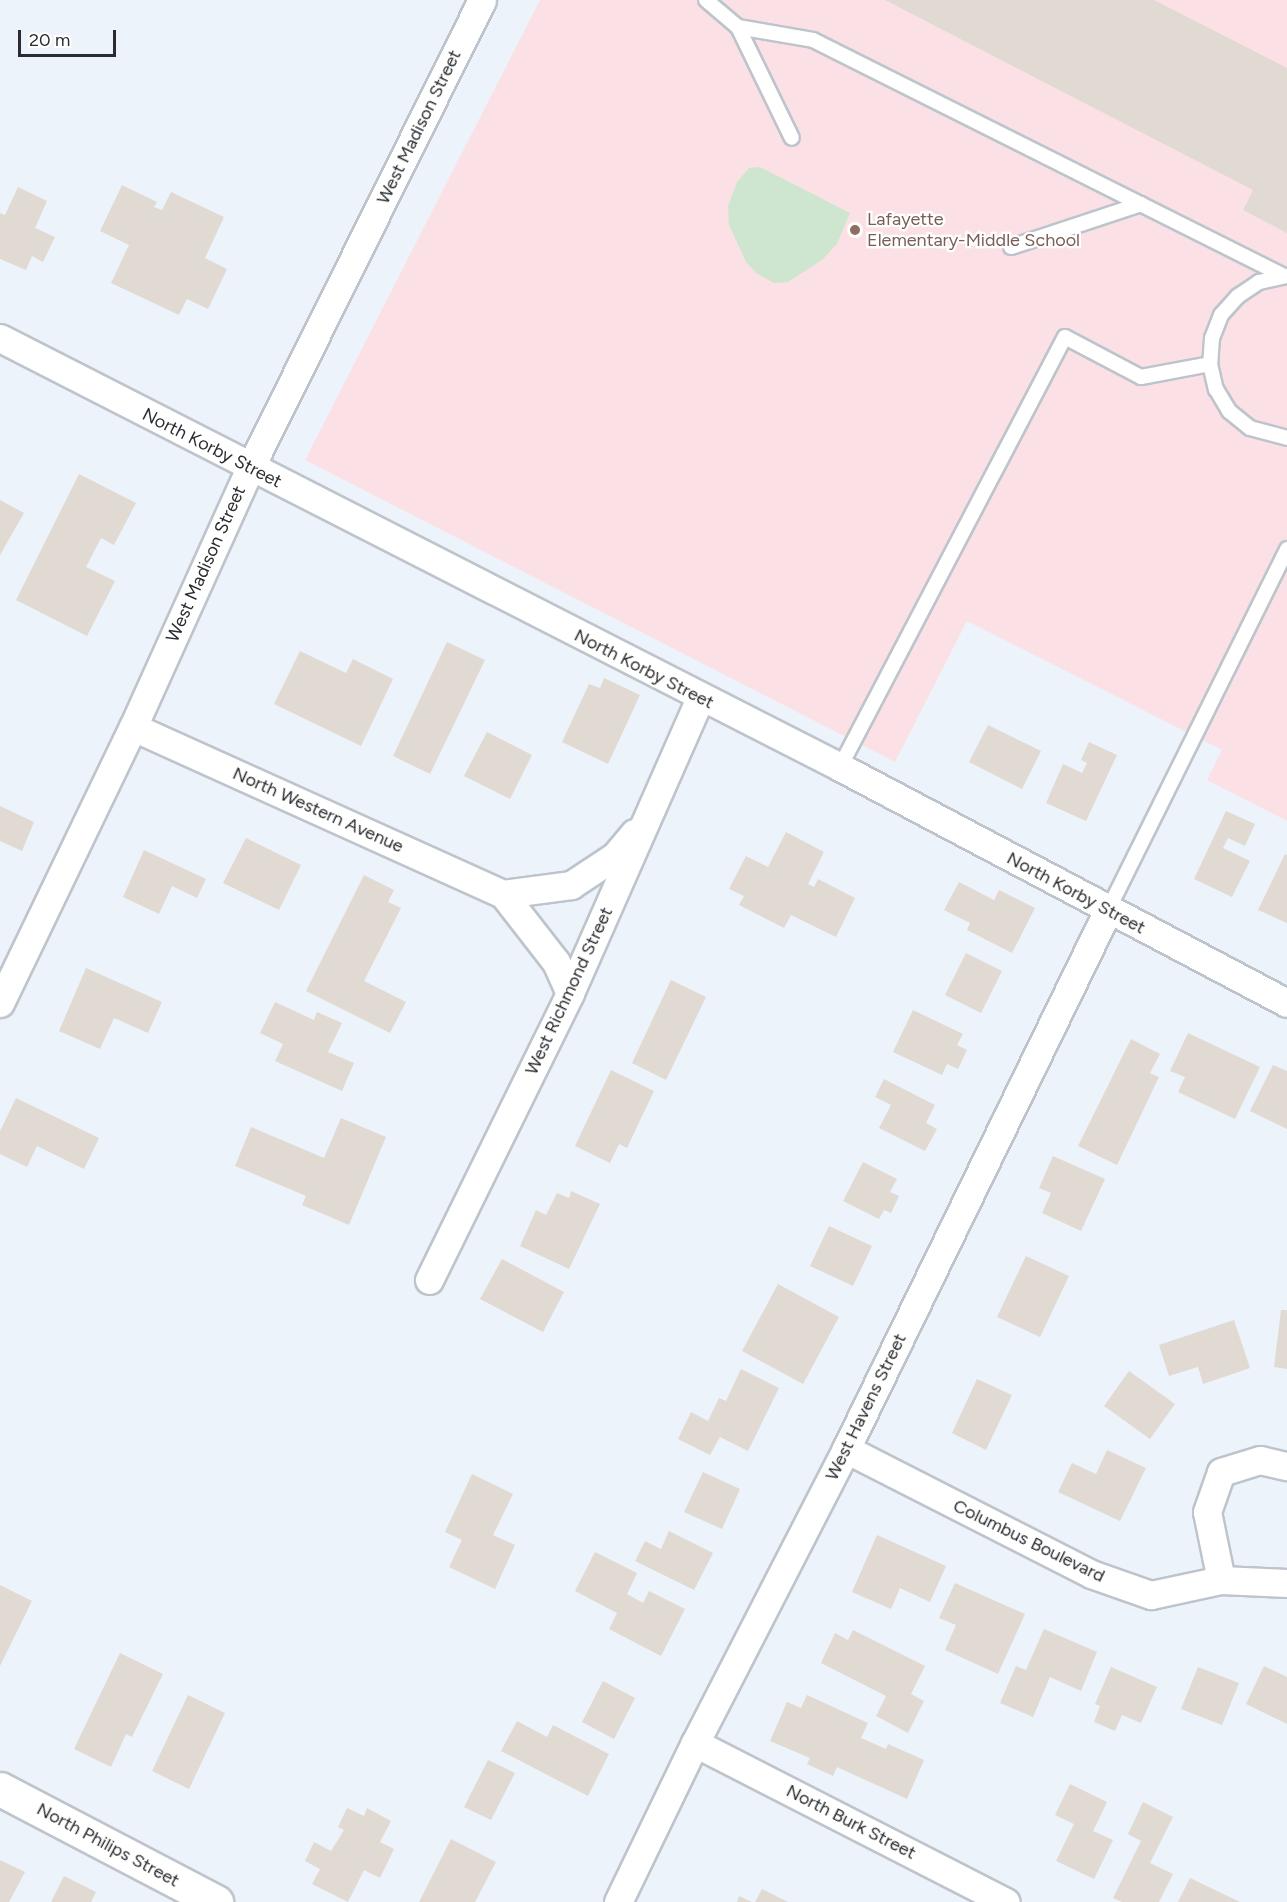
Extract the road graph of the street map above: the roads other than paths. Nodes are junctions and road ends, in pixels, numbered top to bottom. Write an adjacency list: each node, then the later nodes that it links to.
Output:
1 (482, 0): 11 (street, West Madison Street)
2 (706, 0): 3 (lane)
3 (738, 27): 4 (lane); 5 (lane)
4 (792, 138)
5 (1141, 204): 6 (lane); 7 (lane)
6 (1011, 247)
7 (1285, 276): 9 (lane)
8 (0, 338): 11 (street, North Korby Street)
9 (1210, 364): 10 (lane); 15 (lane)
10 (1287, 438)
11 (250, 468): 13 (street, North Korby Street); 14 (street, West Madison Street)
12 (1287, 549): 18 (lane)
13 (700, 698): 15 (street, North Korby Street); 16 (street, West Richmond Street)
14 (133, 727): 17 (street, North Western Avenue); 20 (street, West Madison Street)
15 (840, 767): 18 (street, North Korby Street)
16 (652, 812): 17 (street); 19 (street, West Richmond Street)
17 (503, 894): 19 (street, North Western Avenue)
18 (1108, 910): 21 (street, North Korby Street); 23 (street, West Havens Street)
19 (570, 993): 22 (street, West Richmond Street)
20 (0, 1002)
21 (1287, 1003)
22 (429, 1280)
23 (846, 1449): 25 (street, Columbus Boulevard); 27 (street, West Havens Street)
24 (1287, 1466): 25 (street)
25 (1221, 1581): 26 (street, Columbus Boulevard)
26 (1287, 1583)
27 (694, 1743): 30 (street, West Havens Street); 31 (street, North Burk Street)
28 (0, 1789): 29 (street, North Philips Street)
29 (216, 1902)
30 (618, 1902)
31 (1006, 1902)

